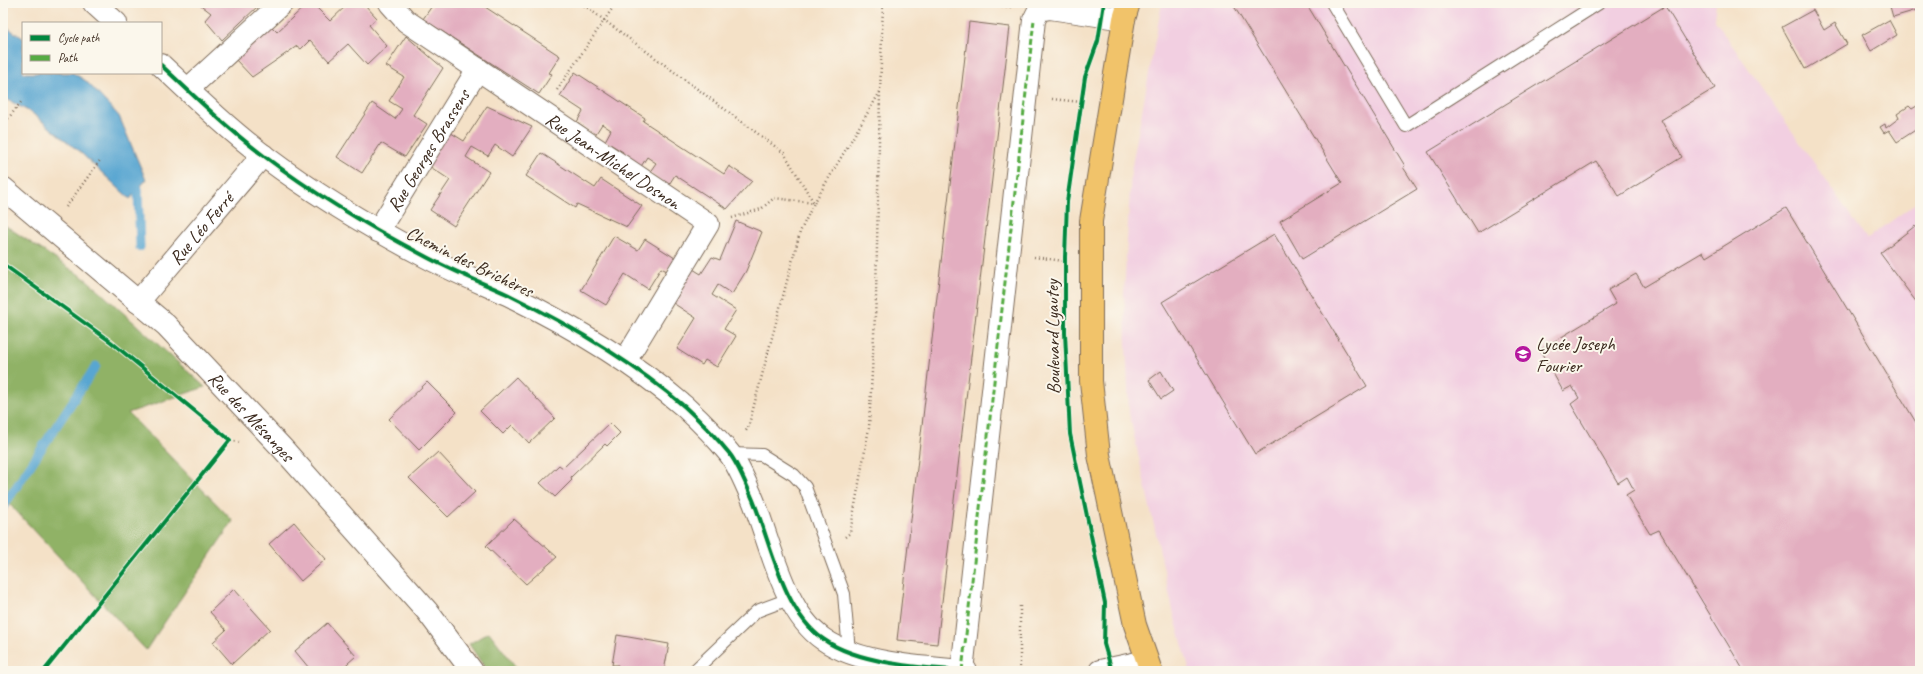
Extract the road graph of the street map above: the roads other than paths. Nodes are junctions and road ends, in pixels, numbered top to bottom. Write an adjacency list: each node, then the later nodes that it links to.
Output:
1 (94, 3): 7 (street)
2 (282, 3): 10 (street)
3 (390, 3): 9 (street, Rue Jean-Michel Dosnon)
4 (1332, 3): 5 (lane)
5 (1599, 3)
6 (1127, 11): 20 (main road, Boulevard Lyautey); 23 (street)
7 (115, 22)
8 (162, 66): 10 (street, Chemin des Brichères)
9 (478, 69): 13 (street, Rue Georges Brassens); 15 (street, Rue Jean-Michel Dosnon)
10 (188, 89): 11 (street, Chemin des Brichères)
11 (263, 155): 13 (street, Chemin des Brichères); 14 (street, Rue Léo Ferré)
12 (3, 188): 14 (street, Rue des Mésanges)
13 (378, 231): 15 (street, Chemin des Brichères)
14 (138, 302): 21 (street, Rue des Mésanges)
15 (625, 361): 16 (street, Chemin des Brichères)
16 (730, 454): 17 (street, Chemin des Brichères); 18 (lane)
17 (789, 599): 18 (street, Chemin des Brichères); 22 (lane)
18 (848, 652): 19 (street, Chemin des Brichères)
19 (878, 666): 23 (street, Chemin des Brichères)
20 (1149, 666): 24 (street)
21 (472, 671)
22 (694, 671)
23 (959, 671)
24 (1100, 671)

